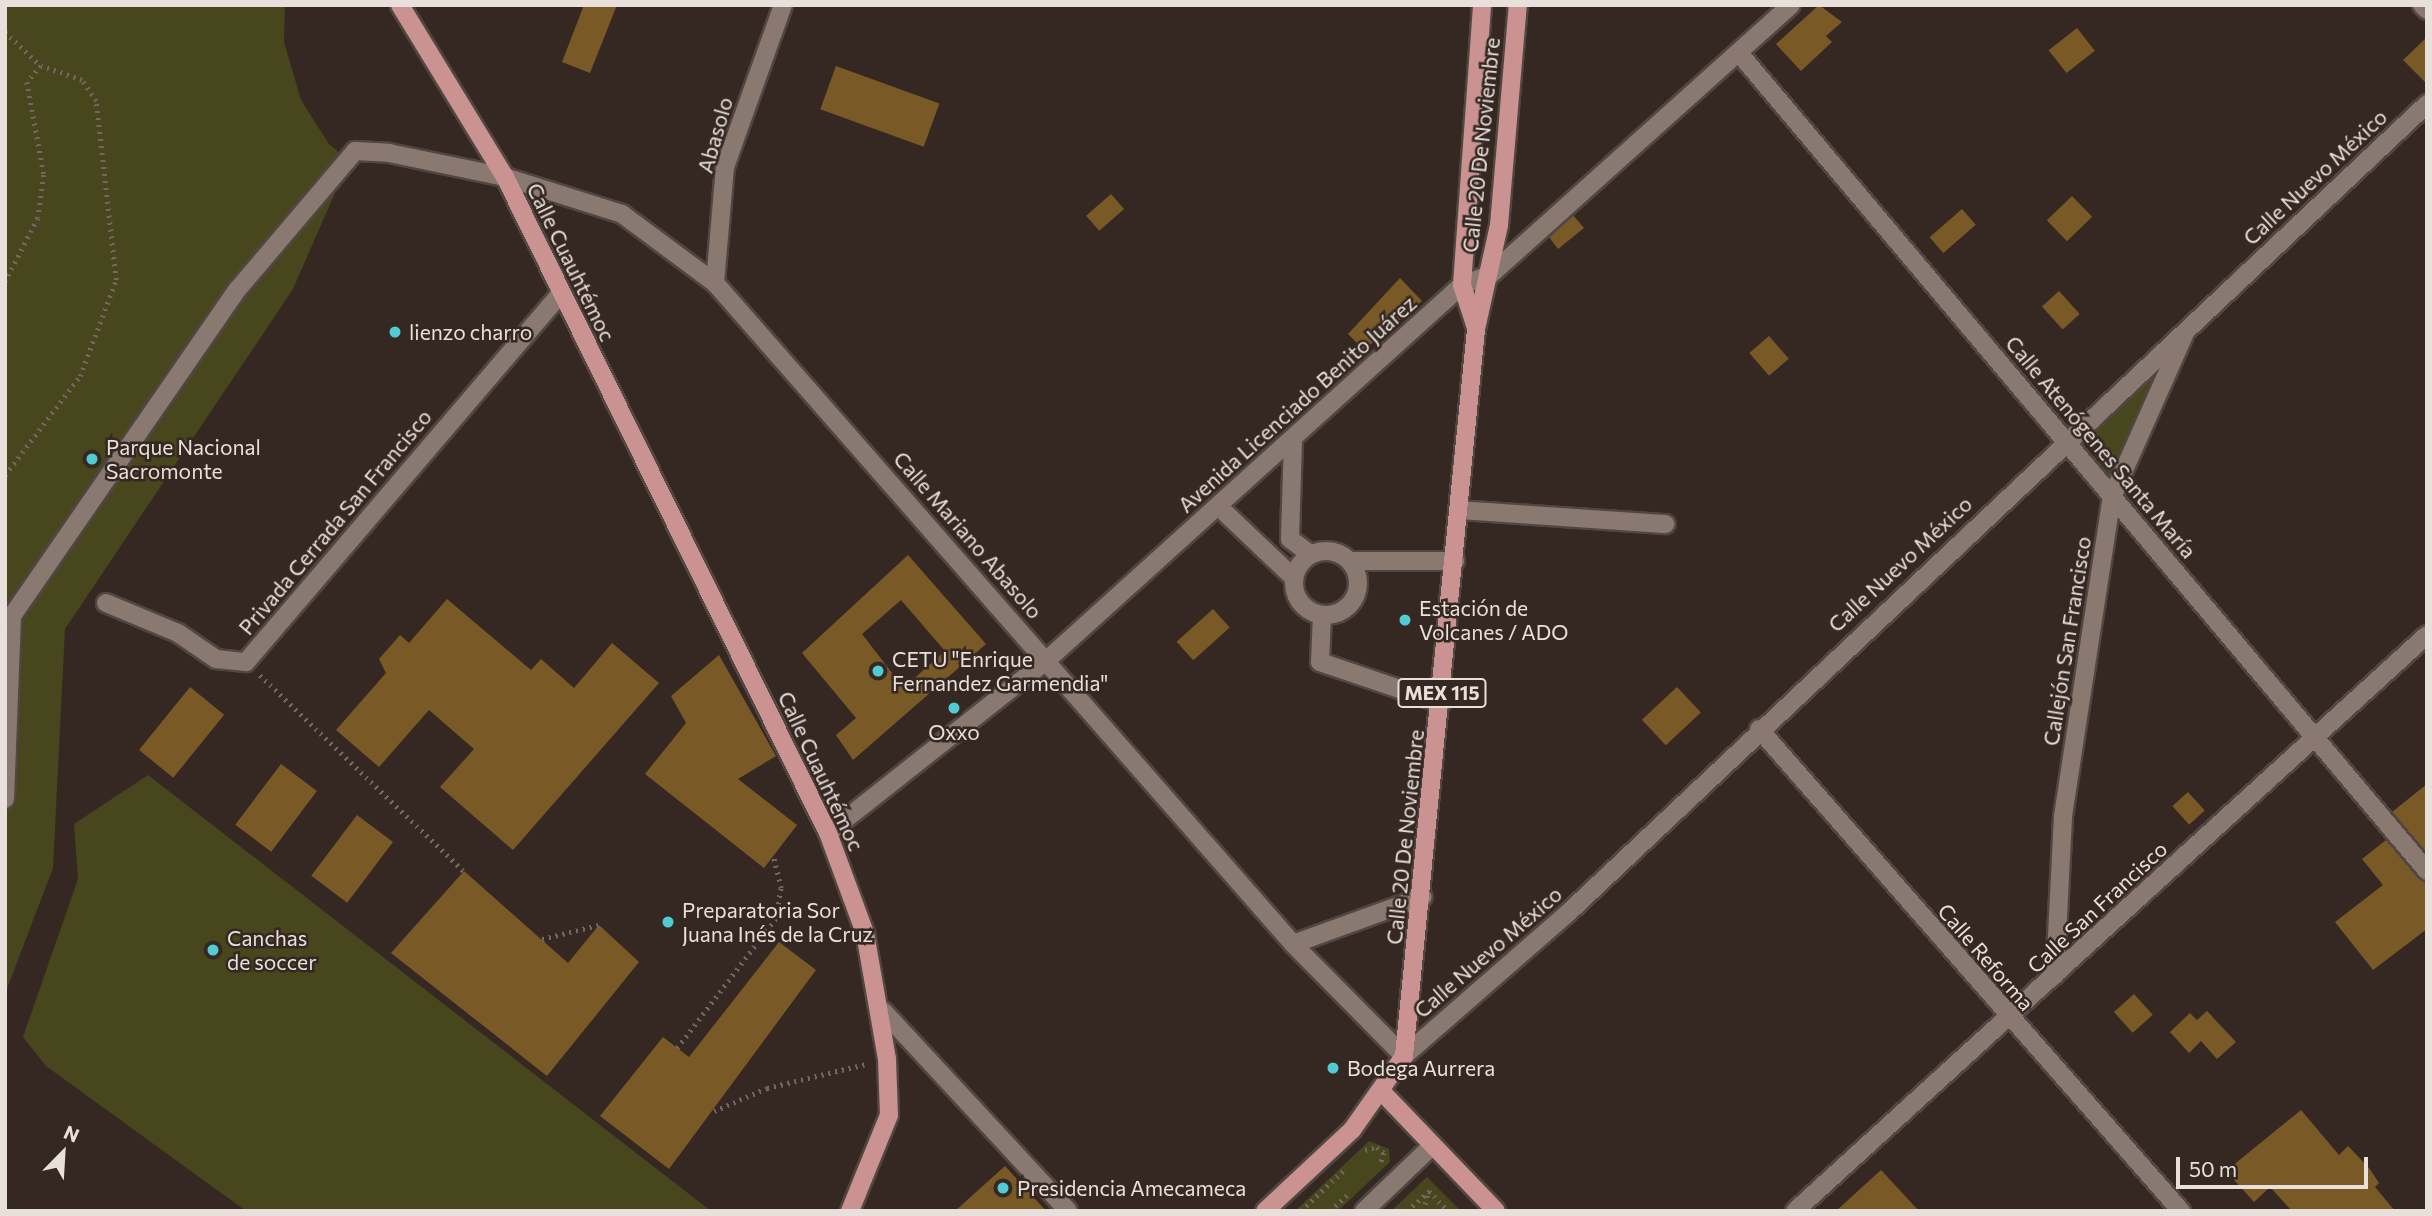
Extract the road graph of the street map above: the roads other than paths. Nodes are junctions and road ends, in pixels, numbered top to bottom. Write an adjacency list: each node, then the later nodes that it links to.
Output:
1 (400, 5): 10 (main road)
2 (783, 5): 12 (street, Abasolo)
3 (1482, 5): 13 (main road, Calle 20 De Noviembre / MEX 115)
4 (1518, 5): 11 (main road, Calle 20 De Noviembre / MEX 115)
5 (1791, 5): 8 (street, Avenida Licenciado Benito Juárez)
6 (2422, 5): 7 (street)
7 (2427, 10)
8 (1740, 53): 11 (street, Avenida Licenciado Benito Juárez); 17 (street, Calle Atenógenes Santa María)
9 (2427, 104): 16 (street, Calle Nuevo México)
10 (505, 177): 12 (street, Calle Mariano Abasolo); 14 (main road, Calle Cuauhtémoc); 34 (street, Calle Cuauhtémoc)
11 (1490, 275): 13 (street, Avenida Licenciado Benito Juárez); 15 (main road, Calle 20 De Noviembre / MEX 115)
12 (715, 283): 30 (street, Calle Mariano Abasolo)
13 (1462, 285): 15 (main road, Calle 20 De Noviembre / MEX 115); 18 (street, Avenida Licenciado Benito Juárez)
14 (560, 294): 27 (street, Privada Cerrada San Francisco); 35 (main road, Calle Cuauhtémoc)
15 (1476, 329): 21 (main road, Calle 20 De Noviembre / MEX 115)
16 (2187, 329): 17 (street, Calle Nuevo México); 19 (street, Callejón San Francisco)
17 (2064, 440): 19 (street, Calle Atenógenes Santa María); 32 (street, Calle Nuevo México)
18 (1293, 441): 20 (street, Avenida Licenciado Benito Juárez); 23 (street)
19 (2112, 496): 33 (street, Calle Atenógenes Santa María); 39 (street, Callejón San Francisco)
20 (1218, 506): 26 (street); 30 (street, Avenida Licenciado Benito Juárez)
21 (1459, 510): 22 (street); 25 (main road, Calle 20 De Noviembre / MEX 115)
22 (1666, 523)
23 (1310, 554): 24 (street); 26 (street)
24 (1351, 561): 25 (street); 28 (street)
25 (1455, 561): 31 (main road, Calle 20 De Noviembre / MEX 115)
26 (1294, 578): 28 (street)
27 (106, 603)
28 (1322, 615): 31 (street)
29 (2427, 635): 33 (street, Calle San Francisco)
30 (1047, 660): 35 (street, Avenida Licenciado Benito Juárez); 38 (street, Calle Mariano Abasolo)
31 (1441, 704): 37 (main road, Calle 20 De Noviembre / MEX 115)
32 (1759, 729): 41 (street, Calle Reforma); 42 (street, Calle Nuevo México)
33 (2315, 738): 36 (street, Calle Atenógenes Santa María); 39 (street, Calle San Francisco)
34 (5, 799)
35 (828, 833): 40 (main road, Calle Cuauhtémoc)
36 (2427, 871)
37 (1423, 897): 38 (street); 42 (main road, Calle 20 De Noviembre / MEX 115)
38 (1293, 944): 42 (street, Calle Mariano Abasolo)
39 (2055, 975): 41 (street, Calle San Francisco)
40 (883, 1011): 45 (main road, Calle Cuauhtémoc); 46 (street)
41 (2010, 1020): 50 (street, Calle San Francisco); 51 (street, Calle Reforma)
42 (1404, 1056): 43 (main road, Calle 20 De Noviembre / MEX 115)
43 (1383, 1093): 44 (main road); 47 (main road, MEX 115)
44 (1433, 1145): 48 (street); 49 (main road)
45 (850, 1211)
46 (1068, 1211)
47 (1265, 1211)
48 (1364, 1211)
49 (1496, 1211)
50 (1795, 1211)
51 (2181, 1211)

